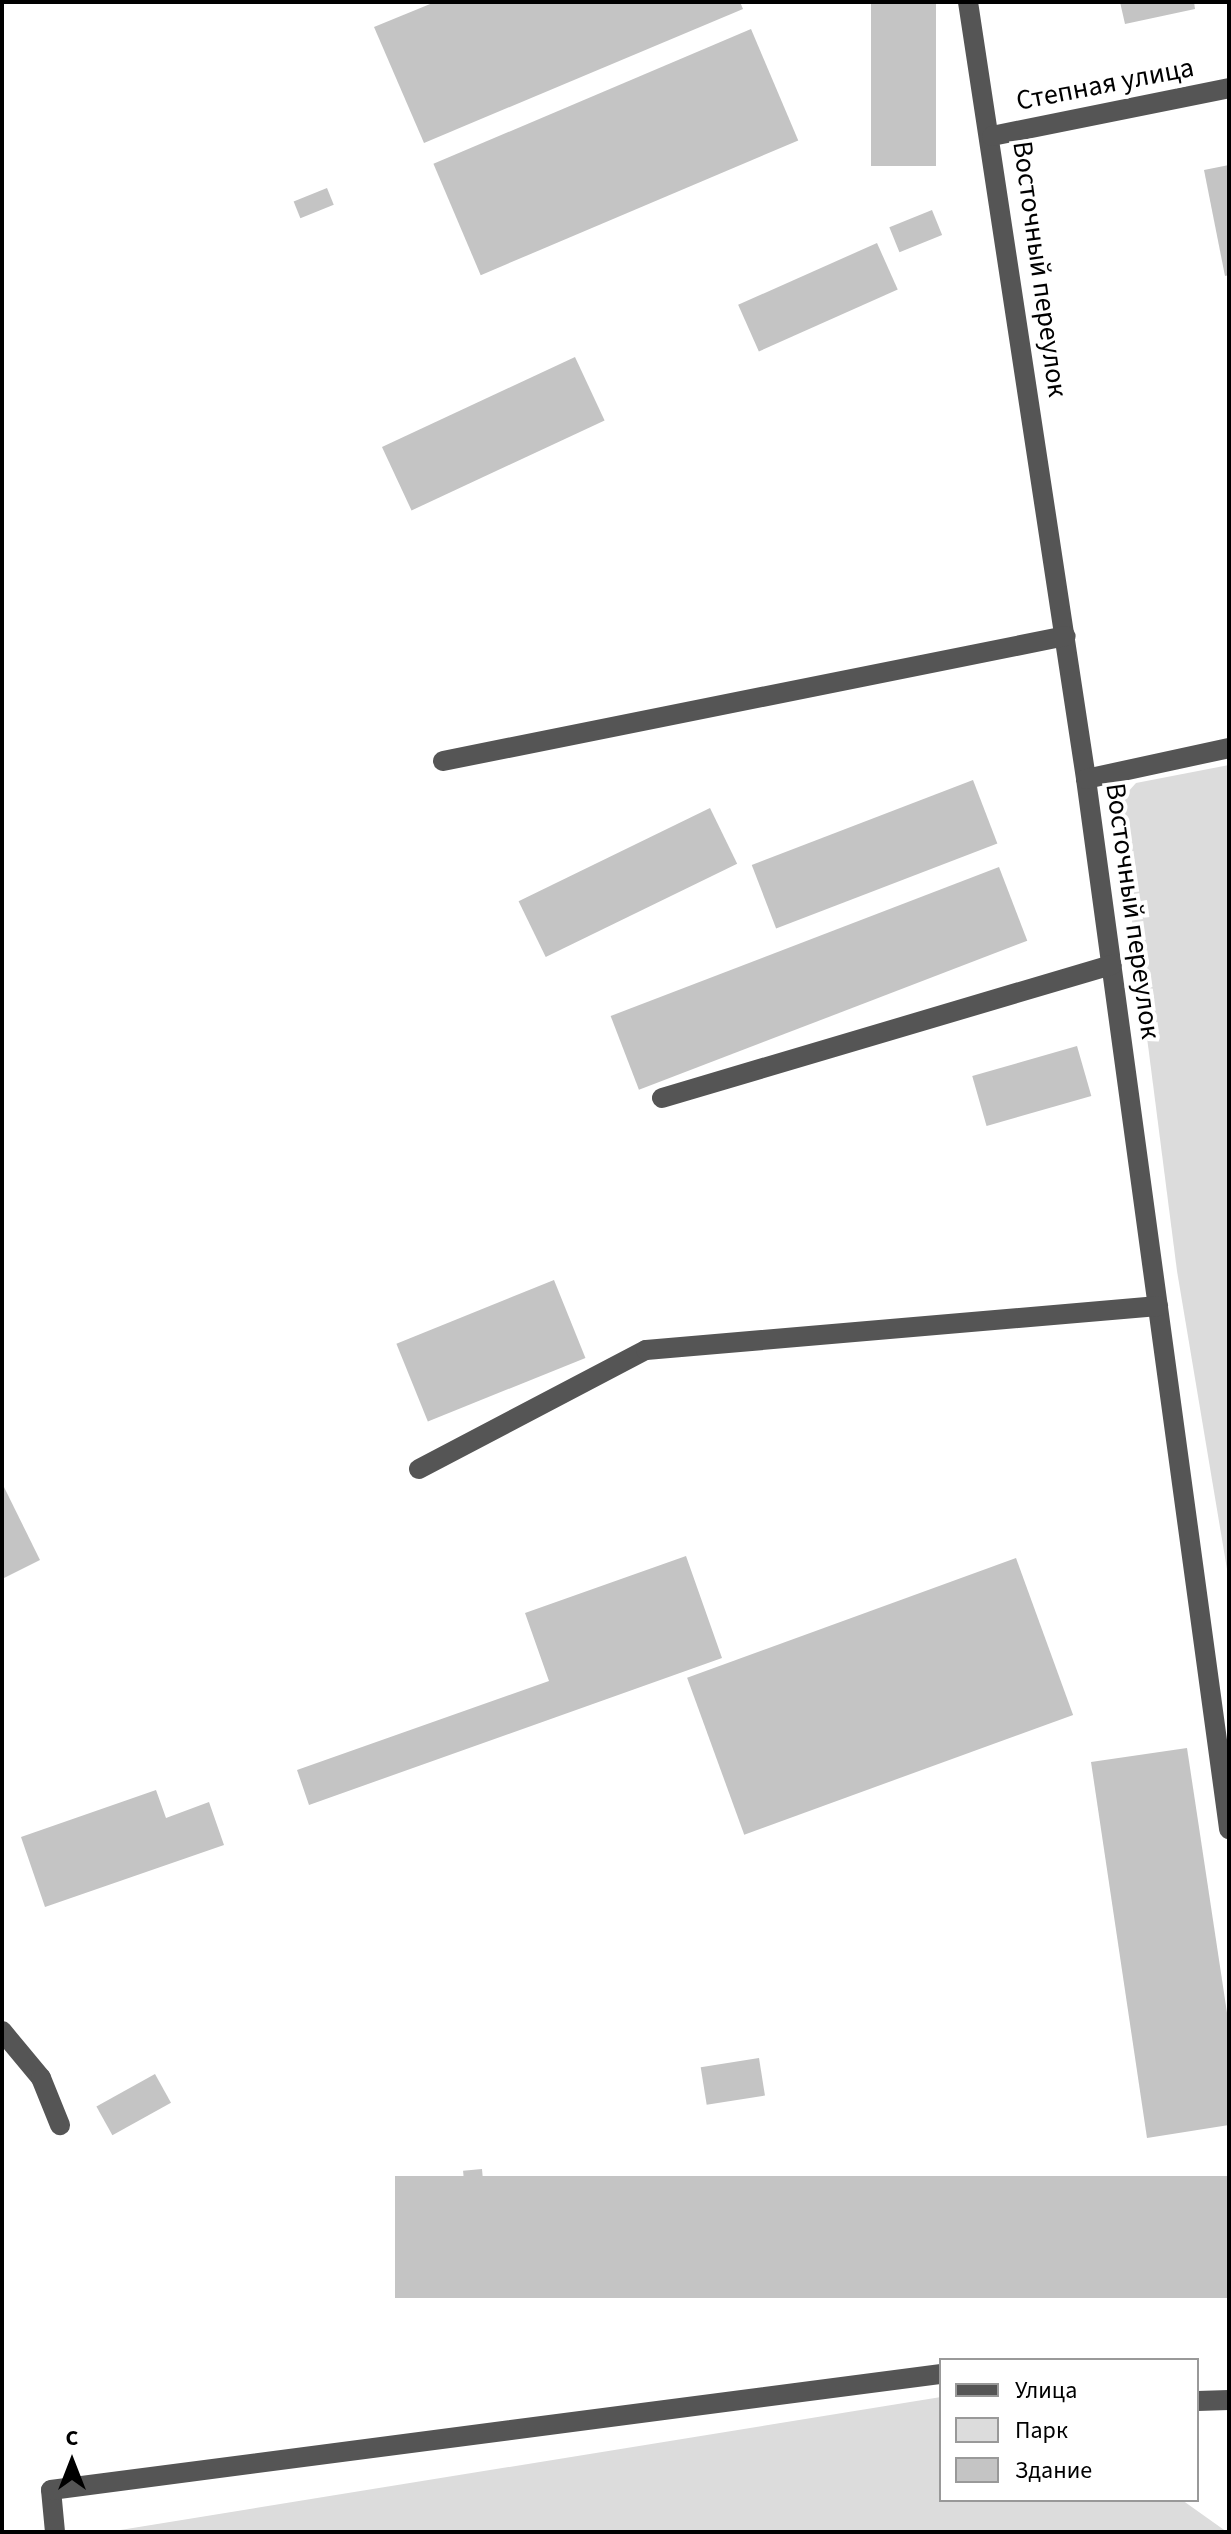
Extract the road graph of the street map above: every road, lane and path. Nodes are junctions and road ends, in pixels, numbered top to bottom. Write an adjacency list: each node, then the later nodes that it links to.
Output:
1 (968, 2): 3 (street, Восточный переулок)
2 (1229, 88): 3 (street, Степная улица)
3 (992, 136): 4 (street, Восточный переулок)
4 (1066, 636): 6 (street); 7 (street, Восточный переулок)
5 (1229, 748): 7 (street)
6 (443, 761)
7 (1086, 779): 8 (street, Восточный переулок)
8 (1112, 965): 9 (street); 10 (street, Восточный переулок)
9 (662, 1098)
10 (1158, 1306): 11 (street); 12 (street, Восточный переулок)
11 (419, 1469)
12 (1229, 1829)
13 (2, 2031): 14 (street)
14 (60, 2125)
15 (939, 2374): 18 (street)
16 (1229, 2400): 17 (street)
17 (1199, 2401)
18 (55, 2532)

